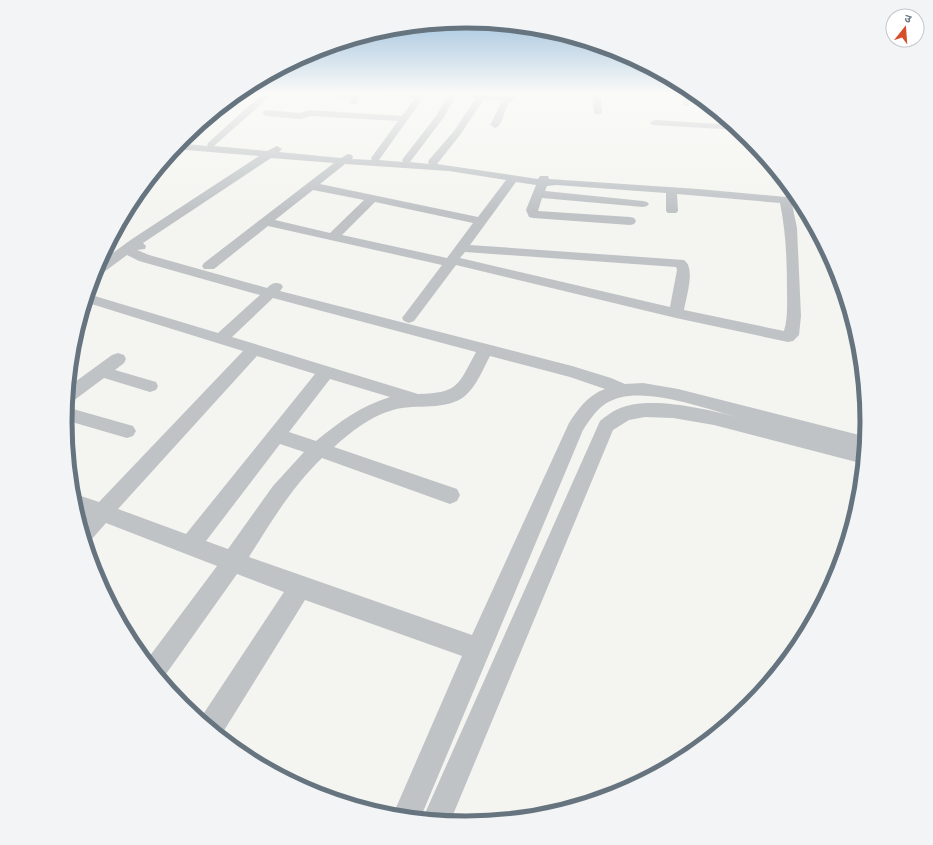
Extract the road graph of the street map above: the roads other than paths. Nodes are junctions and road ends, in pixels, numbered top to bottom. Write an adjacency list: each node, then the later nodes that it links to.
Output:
1 (224, 133): 6 (street)
2 (394, 133): 9 (street)
3 (427, 133): 11 (street)
4 (457, 133): 12 (street)
5 (188, 144): 6 (street)
6 (212, 144): 8 (street)
7 (187, 145): 8 (street)
8 (278, 152): 10 (street); 29 (street); 30 (street)
9 (376, 158): 10 (street); 11 (street)
10 (346, 159): 13 (street); 17 (street)
11 (407, 160): 12 (street)
12 (433, 162): 13 (street)
13 (466, 168): 14 (street)
14 (486, 171): 15 (street); 16 (street)
15 (513, 178): 16 (street); 25 (street)
16 (543, 180): 18 (street); 19 (street)
17 (312, 186): 20 (street); 27 (street)
18 (671, 190): 21 (street); 24 (street)
19 (537, 194): 23 (street); 26 (street)
20 (372, 200): 25 (street); 28 (street)
21 (793, 200)
22 (794, 201): 37 (street)
23 (643, 204)
24 (672, 211)
25 (481, 221): 31 (street)
26 (630, 221)
27 (266, 222): 28 (street); 34 (street)
28 (334, 236): 32 (street)
29 (150, 245): 30 (street); 34 (street)
30 (130, 248): 33 (street); 35 (street)
31 (462, 248): 32 (street); 37 (street)
32 (452, 262): 37 (street); 38 (street)
33 (105, 265)
34 (209, 266): 35 (street)
35 (275, 288): 38 (street); 39 (street); 40 (street)
36 (92, 300): 39 (street)
37 (676, 313)
38 (410, 318): 46 (street)
39 (220, 340): 41 (street)
40 (486, 349): 47 (street); 49 (street)
41 (253, 350): 44 (street); 58 (street)
42 (118, 359): 43 (street)
43 (102, 372): 45 (street); 48 (street)
44 (326, 372): 49 (street); 52 (street)
45 (150, 386)
46 (649, 389): 47 (street); 53 (street)
47 (623, 390): 63 (street)
48 (73, 393)
49 (416, 399): 54 (street)
50 (72, 416): 51 (street)
51 (127, 431)
52 (277, 435): 54 (street); 60 (street)
53 (860, 442)
54 (320, 449): 56 (street); 61 (street)
55 (859, 456): 67 (street)
56 (450, 495)
57 (81, 504): 58 (street)
58 (103, 512): 59 (street); 60 (street)
59 (86, 529)
60 (190, 545): 61 (street)
61 (233, 562): 62 (street); 64 (street)
62 (300, 588): 63 (street); 65 (street)
63 (478, 648): 66 (street)
64 (157, 667)
65 (213, 724)
66 (408, 813)
67 (438, 816)

